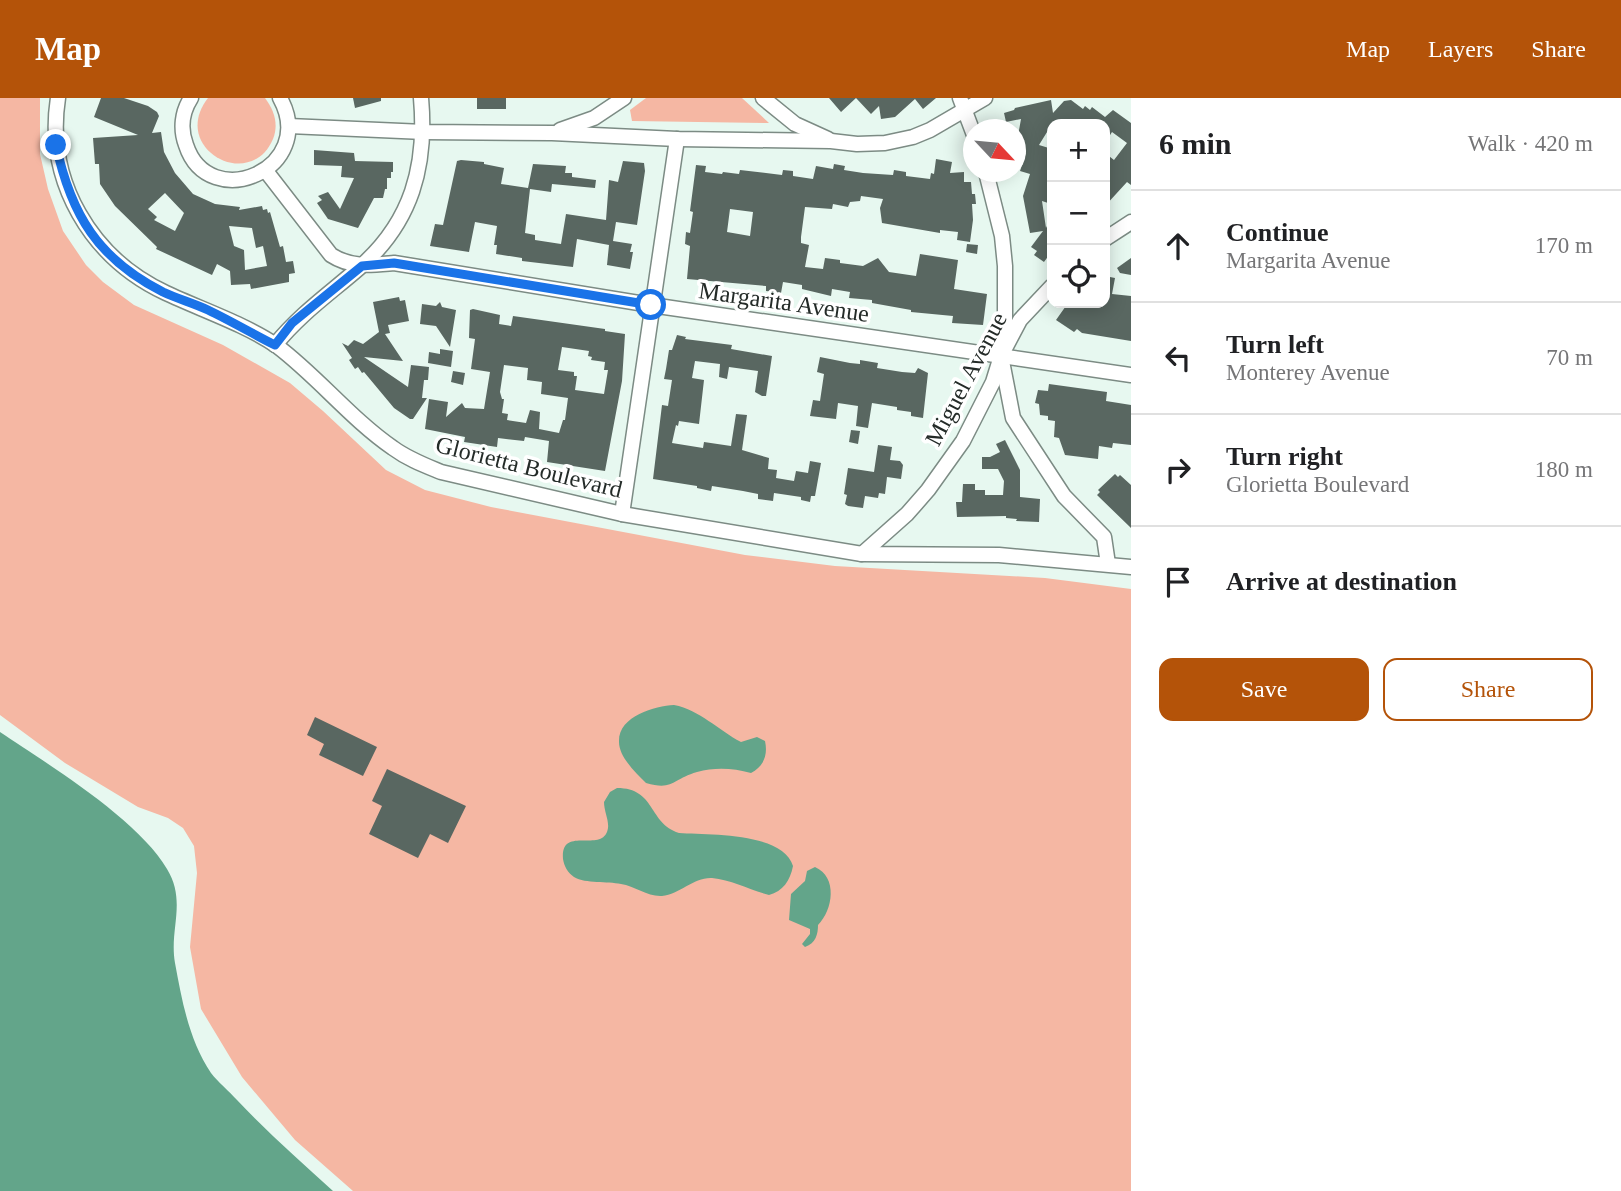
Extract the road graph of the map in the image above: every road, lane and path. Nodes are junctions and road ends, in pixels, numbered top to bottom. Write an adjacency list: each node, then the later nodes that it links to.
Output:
1 (58, 98): 21 (street, Glorietta Boulevard)
2 (280, 98): 9 (street)
3 (421, 98): 10 (street)
4 (624, 98): 11 (street)
5 (763, 98): 13 (street)
6 (985, 98): 8 (street)
7 (188, 99): 14 (street)
8 (962, 104): 13 (street)
9 (289, 126): 10 (street); 14 (street)
10 (424, 132): 11 (street); 18 (street)
11 (552, 133): 12 (street)
12 (677, 139): 13 (street); 20 (street)
13 (857, 144)
14 (266, 171): 18 (street, Margarita Avenue)
15 (988, 182): 22 (street)
16 (1131, 222): 17 (street)
17 (1110, 236)
18 (362, 266): 20 (street, Margarita Avenue); 21 (street)
19 (1047, 291): 22 (street, Miguel Avenue)
20 (651, 305): 22 (street, Margarita Avenue); 24 (street)
21 (275, 345): 24 (street, Glorietta Boulevard)
22 (1001, 356): 23 (street, Margarita Avenue); 25 (street, Miguel Avenue); 26 (street)
23 (1131, 375)
24 (622, 513): 25 (street, Glorietta Boulevard)
25 (862, 554): 26 (street, Glorietta Boulevard)
26 (1108, 564): 27 (street, Glorietta Boulevard)
27 (1131, 567)

